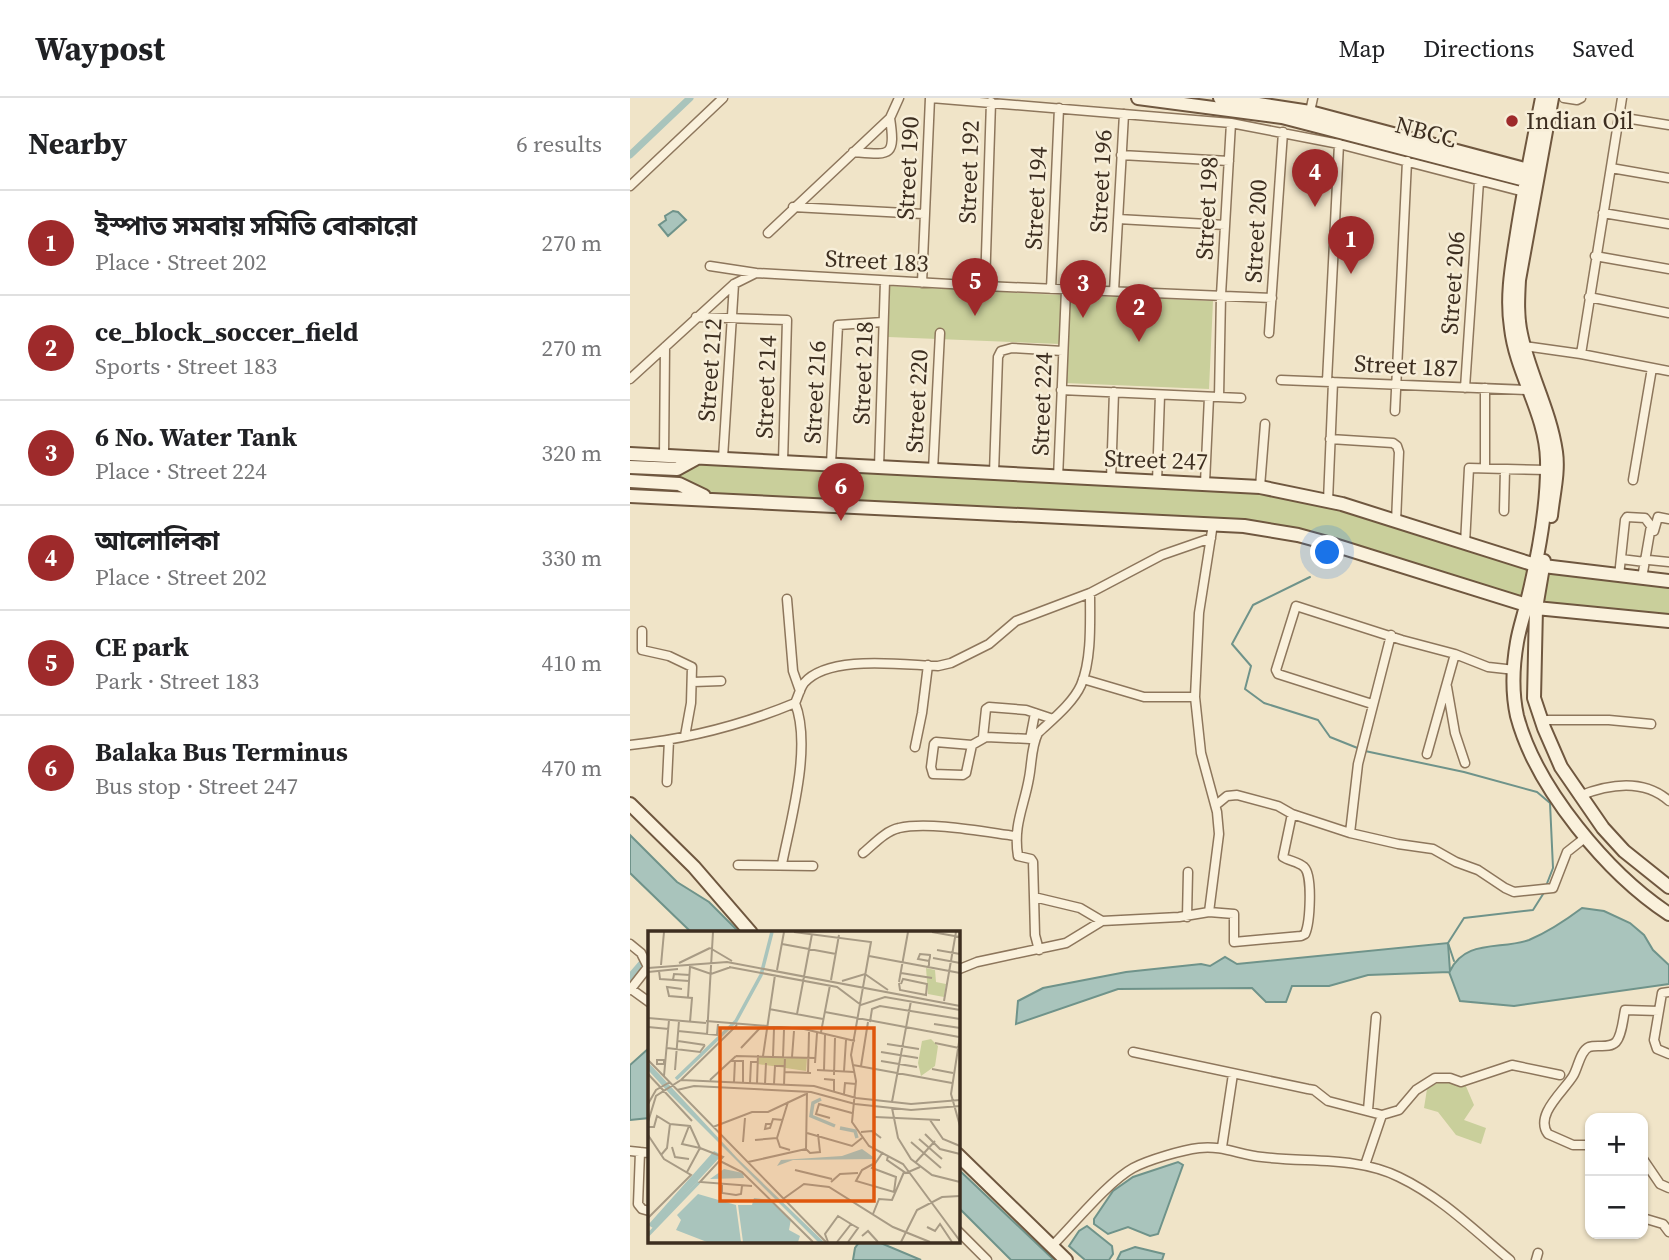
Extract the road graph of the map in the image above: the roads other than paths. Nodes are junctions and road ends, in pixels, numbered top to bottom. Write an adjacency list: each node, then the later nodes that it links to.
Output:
1 (723, 98): 30 (street)
2 (899, 98): 17 (street)
3 (931, 98): 12 (street); 33 (street, Street 190)
4 (1138, 98): 15 (street, NBCC)
5 (1220, 98): 15 (street)
6 (1313, 98): 15 (street)
7 (1542, 98): 29 (street)
8 (1552, 98): 29 (street)
9 (1564, 98): 10 (street)
10 (1581, 98)
11 (1622, 98): 16 (street)
12 (991, 102): 13 (street); 45 (street, Street 192)
13 (1059, 108): 14 (street); 46 (street, Street 194)
14 (1125, 114): 18 (street); 23 (street, Street 196)
15 (1309, 117): 29 (street, NBCC)
16 (1619, 117): 19 (street); 26 (street)
17 (890, 118): 22 (street); 22 (street)
18 (1231, 122): 20 (street); 25 (street, Street 198)
19 (1669, 125)
20 (1283, 132): 21 (street); 51 (street, Street 200)
21 (1339, 144): 24 (street); 66 (street)
22 (853, 152): 31 (street)
23 (1121, 155): 25 (street); 34 (street, Street 196)
24 (1407, 161): 28 (street); 67 (street)
25 (1229, 162): 36 (street, Street 198)
26 (1611, 168): 27 (street); 32 (street)
27 (1669, 178)
28 (1479, 181): 29 (street); 68 (street, Street 206)
29 (1531, 182): 58 (street); 71 (street)
30 (630, 186)
31 (793, 208): 33 (street); 37 (street)
32 (1603, 213): 35 (street); 38 (street)
33 (924, 214): 43 (street, Street 190)
34 (1118, 219): 36 (street); 48 (street, Street 196)
35 (1669, 224)
36 (1225, 225): 49 (street, Street 198)
37 (768, 233)
38 (1595, 256): 40 (street); 50 (street)
39 (710, 266): 41 (street, Street 183)
40 (1669, 269)
41 (756, 273): 42 (street, Street 183); 44 (street)
42 (885, 281): 43 (street, Street 183); 55 (street, Street 218)
43 (922, 282): 45 (street, Street 183)
44 (734, 284): 53 (street); 54 (street, Street 212)
45 (985, 286): 46 (street, Street 183)
46 (1051, 289): 47 (street, Street 183)
47 (1066, 290): 48 (street, Street 183); 60 (street, Street 224)
48 (1114, 292): 49 (street, Street 183)
49 (1221, 295): 51 (street, Street 183); 75 (street, Street 198)
50 (1589, 297): 52 (street); 61 (street)
51 (1272, 298): 57 (street, Street 200)
52 (1669, 313)
53 (696, 317): 54 (street, Street 214); 59 (street)
54 (733, 317): 83 (street, Street 212); 84 (street, Street 214)
55 (883, 323): 85 (street, Street 216); 87 (street, Street 218)
56 (940, 333): 90 (street, Street 220)
57 (1269, 333)
58 (1524, 346): 61 (street); 112 (street)
59 (665, 347): 64 (street); 81 (street)
60 (1063, 351): 70 (street, Street 224); 92 (street)
61 (1581, 354): 62 (street)
62 (1652, 368): 63 (street); 95 (street)
63 (1669, 371)
64 (630, 379)
65 (1281, 380): 66 (street, Street 187)
66 (1330, 382): 67 (street, Street 187); 79 (street)
67 (1396, 384): 68 (street, Street 187); 77 (street)
68 (1465, 388): 69 (street, Street 187)
69 (1485, 388): 71 (street, Street 187); 88 (street)
70 (1061, 390): 72 (street); 93 (street, Street 224)
71 (1529, 390): 91 (street)
72 (1114, 392): 73 (street); 94 (street)
73 (1160, 395): 74 (street); 97 (street)
74 (1209, 397): 75 (street); 98 (street)
75 (1219, 397): 76 (street)
76 (1241, 398)
77 (1395, 411)
78 (1265, 424): 99 (street)
79 (1330, 439): 102 (street); 105 (street)
80 (630, 454): 81 (street, Street 247)
81 (664, 456): 82 (street, Street 247)
82 (699, 457): 83 (street, Street 247); 86 (street)
83 (723, 458): 84 (street, Street 247)
84 (783, 462): 85 (street, Street 247)
85 (831, 464): 87 (street, Street 247)
86 (630, 467)
87 (879, 467): 90 (street, Street 247)
88 (1485, 468): 89 (street); 108 (street)
89 (1505, 469): 91 (street); 103 (street)
90 (933, 470): 92 (street, Street 247)
91 (1548, 470): 112 (street)
92 (994, 473): 93 (street, Street 247)
93 (1058, 478): 94 (street, Street 247)
94 (1111, 479): 97 (street, Street 247)
95 (1633, 480)
96 (630, 481): 101 (street)
97 (1157, 482): 98 (street, Street 247)
98 (1205, 483): 99 (street, Street 247)
99 (1260, 486): 102 (street, Street 247)
100 (630, 496): 101 (street)
101 (710, 500): 106 (street)
102 (1328, 501): 105 (street, Street 247)
103 (1504, 511)
104 (1669, 519): 110 (street)
105 (1396, 522): 108 (street, Street 247)
106 (1213, 524): 107 (street); 118 (street)
107 (1211, 538): 116 (street); 130 (street)
108 (1465, 544): 112 (street, Street 247)
109 (1620, 559): 110 (street); 110 (street); 113 (street)
110 (1647, 561): 111 (street); 114 (street)
111 (1669, 562)
112 (1539, 566): 113 (street, Street 247); 118 (street)
113 (1619, 576): 114 (street, Street 247)
114 (1643, 578): 115 (street, Street 247)
115 (1669, 581)
116 (1090, 593): 123 (street); 125 (street)
117 (787, 599): 129 (street)
118 (1531, 607): 119 (street); 124 (street); 135 (street)
119 (1669, 621)
120 (642, 631): 127 (street)
121 (1391, 635): 122 (street); 132 (street); 132 (street)
122 (1455, 654): 124 (street); 128 (street)
123 (928, 665): 129 (street); 142 (street)
124 (1515, 670): 152 (street)
125 (1083, 679): 130 (street); 134 (street)
126 (721, 681): 127 (street)
127 (693, 682): 137 (street)
128 (1447, 685): 143 (street); 144 (street)
129 (800, 691): 131 (street)
130 (1195, 697): 149 (street)
131 (795, 703): 137 (street); 157 (street)
132 (1372, 704): 153 (street)
133 (1035, 713): 134 (street); 138 (street); 138 (street)
134 (1053, 719): 154 (street)
135 (1541, 720): 136 (street); 146 (street)
136 (1651, 724)
137 (685, 736): 139 (street)
138 (983, 737): 141 (street)
139 (669, 740): 140 (street); 145 (street)
140 (630, 745)
141 (971, 746): 141 (street)
142 (915, 747)
143 (1427, 754)
144 (1465, 762)
145 (667, 782)
146 (1579, 796): 147 (street); 150 (street)
147 (1669, 801)
148 (630, 804): 167 (street)
149 (1216, 805): 151 (street); 163 (street)
150 (1591, 811): 152 (street); 161 (street)
151 (1292, 814): 153 (street); 163 (street)
152 (1574, 822): 155 (street)
153 (1350, 833): 155 (street)
154 (1015, 836): 156 (street); 162 (street)
155 (1586, 836): 164 (street)
156 (863, 853)
157 (782, 864): 158 (street); 159 (street)
158 (738, 865)
159 (813, 866)
160 (1188, 872): 165 (street)
161 (1669, 887)
162 (1034, 897): 166 (street); 169 (street)
163 (1209, 912): 165 (street)
164 (1669, 914)
165 (1187, 916): 166 (street)
166 (1102, 921): 169 (street)
167 (749, 931)
168 (630, 944): 171 (street)
169 (1039, 950): 170 (street)
170 (959, 969)
171 (630, 990): 173 (street)
172 (1669, 992): 174 (street)
173 (648, 1001)
174 (1659, 1011): 177 (street); 182 (street)
175 (1376, 1017): 180 (street)
176 (1133, 1052): 178 (street)
177 (1669, 1054)
178 (1233, 1074): 180 (street); 183 (street)
179 (1560, 1075): 181 (street)
180 (1368, 1110): 181 (street)
181 (1382, 1115): 187 (street)
182 (1585, 1145)
183 (1222, 1147): 187 (street); 194 (street)
184 (630, 1151): 185 (street)
185 (645, 1152): 190 (street)
186 (959, 1156): 194 (street)
187 (1365, 1165): 197 (street)
188 (1648, 1166): 189 (street)
189 (1669, 1188)
190 (648, 1211)
191 (1648, 1220): 193 (street)
192 (959, 1232): 195 (street)
193 (1669, 1232)
194 (1052, 1246): 196 (street)
195 (986, 1260)
196 (1066, 1260)
197 (1510, 1260)

